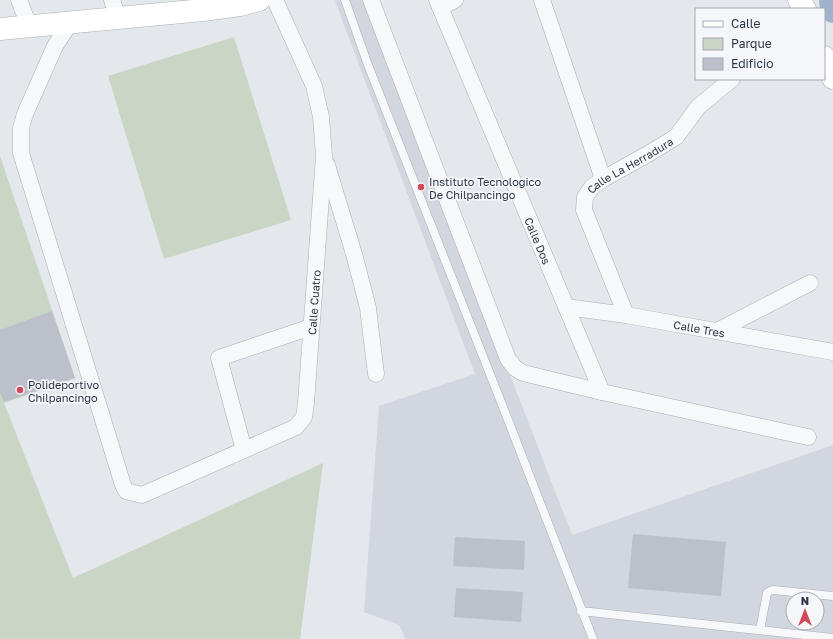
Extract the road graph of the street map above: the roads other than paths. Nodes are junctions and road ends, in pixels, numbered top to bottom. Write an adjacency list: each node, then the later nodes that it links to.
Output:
1 (19, 0): 14 (street)
2 (259, 0): 10 (street)
3 (275, 0): 19 (street, Calle Cuatro)
4 (345, 0): 32 (lane)
5 (371, 0): 28 (street)
6 (455, 0): 9 (street)
7 (542, 0): 20 (street)
8 (799, 0): 11 (street)
9 (439, 4): 22 (street, Calle Dos)
10 (201, 5): 12 (street)
11 (805, 8)
12 (115, 9): 13 (street)
13 (70, 23): 14 (street); 30 (street, Calle Cuatro)
14 (29, 26): 15 (street)
15 (0, 28)
16 (825, 59): 17 (street)
17 (833, 78)
18 (731, 80): 20 (street, Calle La Herradura)
19 (324, 156): 24 (street, Calle Cuatro); 27 (street)
20 (603, 179): 23 (street, Calle La Herradura)
21 (810, 283): 25 (street)
22 (566, 307): 23 (street, Calle Tres); 28 (street, Calle Dos)
23 (626, 315): 25 (street, Calle Tres)
24 (311, 327): 30 (street, Calle Cuatro); 30 (street)
25 (717, 331): 26 (street, Calle Tres)
26 (833, 352)
27 (376, 374)
28 (602, 392): 29 (street)
29 (808, 437)
30 (244, 450)
31 (833, 596): 33 (lane)
32 (581, 611): 33 (lane); 35 (lane)
33 (760, 630): 34 (lane)
34 (833, 638)
35 (593, 639)

